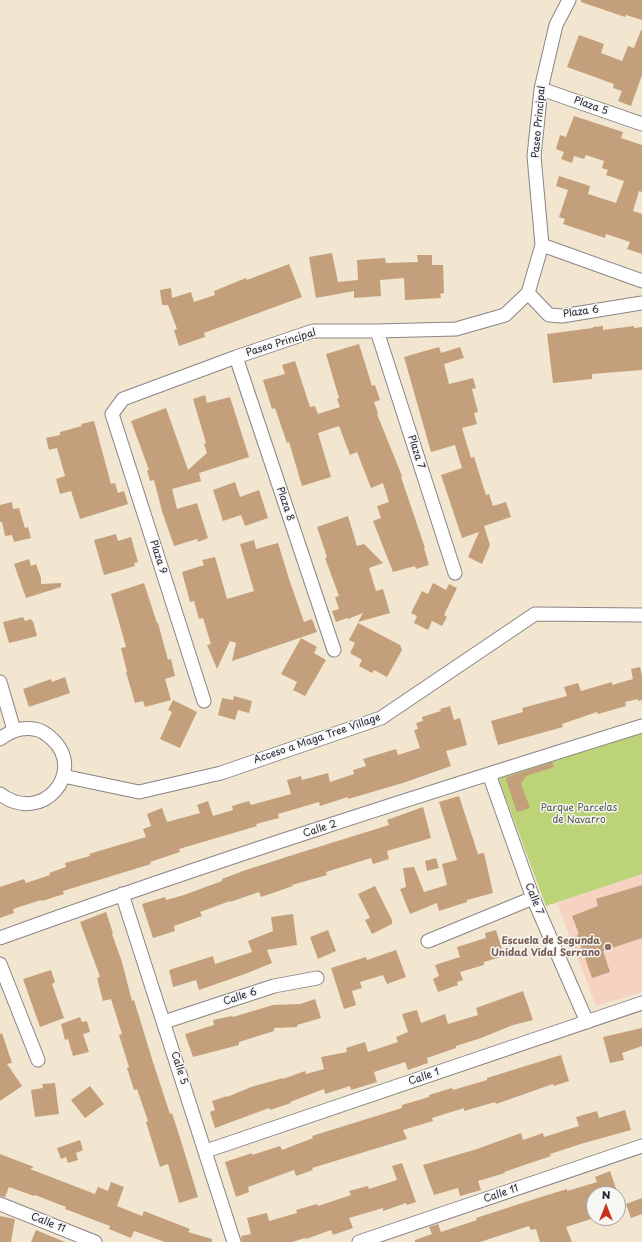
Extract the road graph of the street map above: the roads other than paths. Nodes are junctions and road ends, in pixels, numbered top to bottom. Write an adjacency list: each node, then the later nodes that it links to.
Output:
1 (569, 0): 2 (street, Paseo Principal)
2 (541, 89): 3 (street, Plaza 5); 4 (street, Paseo Principal)
3 (642, 124)
4 (542, 245): 5 (street); 6 (street, Paseo Principal)
5 (642, 281)
6 (528, 294): 7 (street, Plaza 6); 8 (street, Paseo Principal)
7 (642, 303)
8 (377, 332): 9 (street, Paseo Principal); 11 (street, Plaza 7)
9 (236, 357): 10 (street, Paseo Principal); 13 (street, Plaza 8)
10 (112, 414): 15 (street, Plaza 9)
11 (455, 573)
12 (642, 614): 20 (street, Acceso a Maga Tree Village)
13 (334, 650)
14 (0, 682): 17 (street)
15 (204, 701)
16 (642, 726): 19 (street, Calle 2)
17 (14, 730): 18 (street); 20 (street)
18 (0, 739)
19 (489, 774): 22 (street, Calle 2); 23 (street, Calle 7)
20 (63, 776): 21 (street)
21 (0, 794)
22 (122, 894): 24 (street, Calle 2); 29 (street, Calle 5)
23 (533, 898): 25 (street); 30 (street, Calle 7)
24 (0, 938)
25 (428, 941)
26 (0, 964): 31 (street)
27 (317, 978): 29 (street, Calle 6)
28 (642, 1003): 30 (street, Calle 1)
29 (164, 1022): 33 (street, Calle 5)
30 (587, 1022): 33 (street, Calle 1)
31 (38, 1060)
32 (642, 1146): 37 (street, Calle 11)
33 (206, 1151): 36 (street, Calle 5)
34 (0, 1204): 35 (street, Calle 11)
35 (96, 1242)
36 (234, 1242)
37 (359, 1242)

